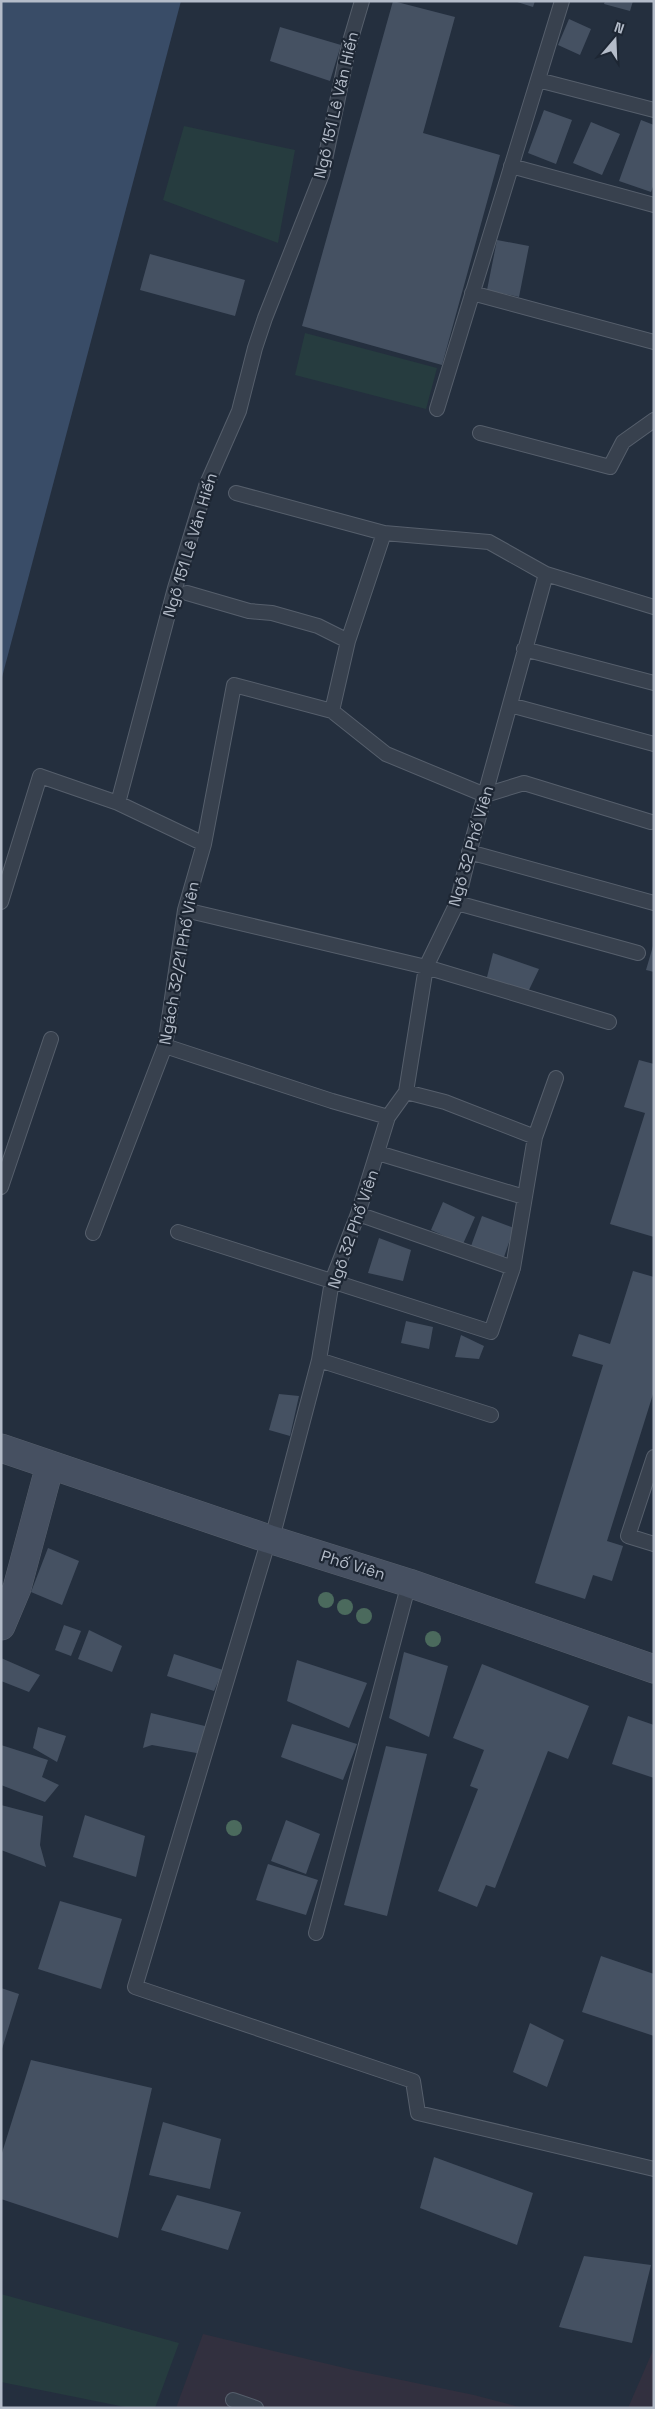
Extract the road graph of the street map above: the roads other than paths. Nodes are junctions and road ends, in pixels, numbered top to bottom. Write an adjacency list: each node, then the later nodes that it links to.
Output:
1 (362, 1): 24 (lane, Ngõ 151 Lê Văn Hiến)
2 (562, 1): 3 (lane)
3 (538, 80): 4 (lane); 5 (lane)
4 (654, 110)
5 (511, 166): 6 (lane); 7 (lane)
6 (654, 205)
7 (472, 293): 8 (lane); 9 (lane)
8 (654, 342)
9 (437, 409)
10 (654, 420): 11 (lane)
11 (480, 432)
12 (236, 493): 13 (lane)
13 (384, 533): 14 (lane); 17 (lane)
14 (546, 574): 16 (lane); 18 (lane, Ngõ 32 Phố Viên)
15 (187, 592): 17 (lane)
16 (654, 607)
17 (348, 641): 21 (lane)
18 (524, 649): 19 (lane); 20 (lane, Ngõ 32 Phố Viên)
19 (654, 683)
20 (510, 705): 22 (lane); 23 (lane, Ngõ 32 Phố Viên)
21 (332, 711): 23 (lane); 26 (lane, Ngách 32/21 Phố Viên)
22 (654, 744)
23 (485, 795): 25 (lane); 27 (lane, Ngõ 32 Phố Viên)
24 (118, 804): 26 (lane); 28 (lane)
25 (651, 822)
26 (204, 844): 31 (lane, Ngách 32/21 Phố Viên)
27 (469, 852): 29 (lane, Ngõ 32 Phố Viên); 30 (lane)
28 (1, 902)
29 (457, 903): 32 (lane); 33 (lane, Ngõ 32 Phố Viên)
30 (654, 903)
31 (185, 910): 33 (lane); 36 (lane, Ngách 32/21 Phố Viên)
32 (638, 953)
33 (426, 967): 34 (lane); 38 (lane, Ngõ 32 Phố Viên)
34 (609, 1022)
35 (51, 1039): 42 (lane)
36 (165, 1046): 39 (lane); 46 (lane, Ngách 32/21 Phố Viên)
37 (556, 1078): 40 (lane)
38 (406, 1092): 39 (lane, Ngõ 32 Phố Viên); 40 (lane)
39 (388, 1117): 41 (lane, Ngõ 32 Phố Viên)
40 (535, 1137): 43 (lane)
41 (378, 1153): 43 (lane); 44 (lane, Ngõ 32 Phố Viên)
42 (1, 1187)
43 (524, 1197): 47 (lane)
44 (358, 1214): 47 (lane); 48 (lane, Ngõ 32 Phố Viên)
45 (178, 1232): 48 (lane)
46 (94, 1233)
47 (513, 1268): 48 (lane)
48 (332, 1281): 49 (lane, Ngõ 32 Phố Viên)
49 (319, 1360): 50 (lane); 54 (lane, Ngõ 32 Phố Viên)
50 (491, 1414)
51 (1, 1448): 53 (street, Phố Viên)
52 (654, 1457): 55 (lane)
53 (50, 1465): 54 (street, Phố Viên); 57 (street)
54 (269, 1539): 56 (street, Phố Viên); 61 (lane, Ngõ 32 Phố Viên)
55 (654, 1544)
56 (409, 1583): 59 (street, Phố Viên); 60 (lane)
57 (9, 1585): 58 (street)
58 (1, 1626)
59 (654, 1668)
60 (316, 1933)
61 (654, 2169)
62 (233, 2400): 63 (lane)
63 (256, 2408)

